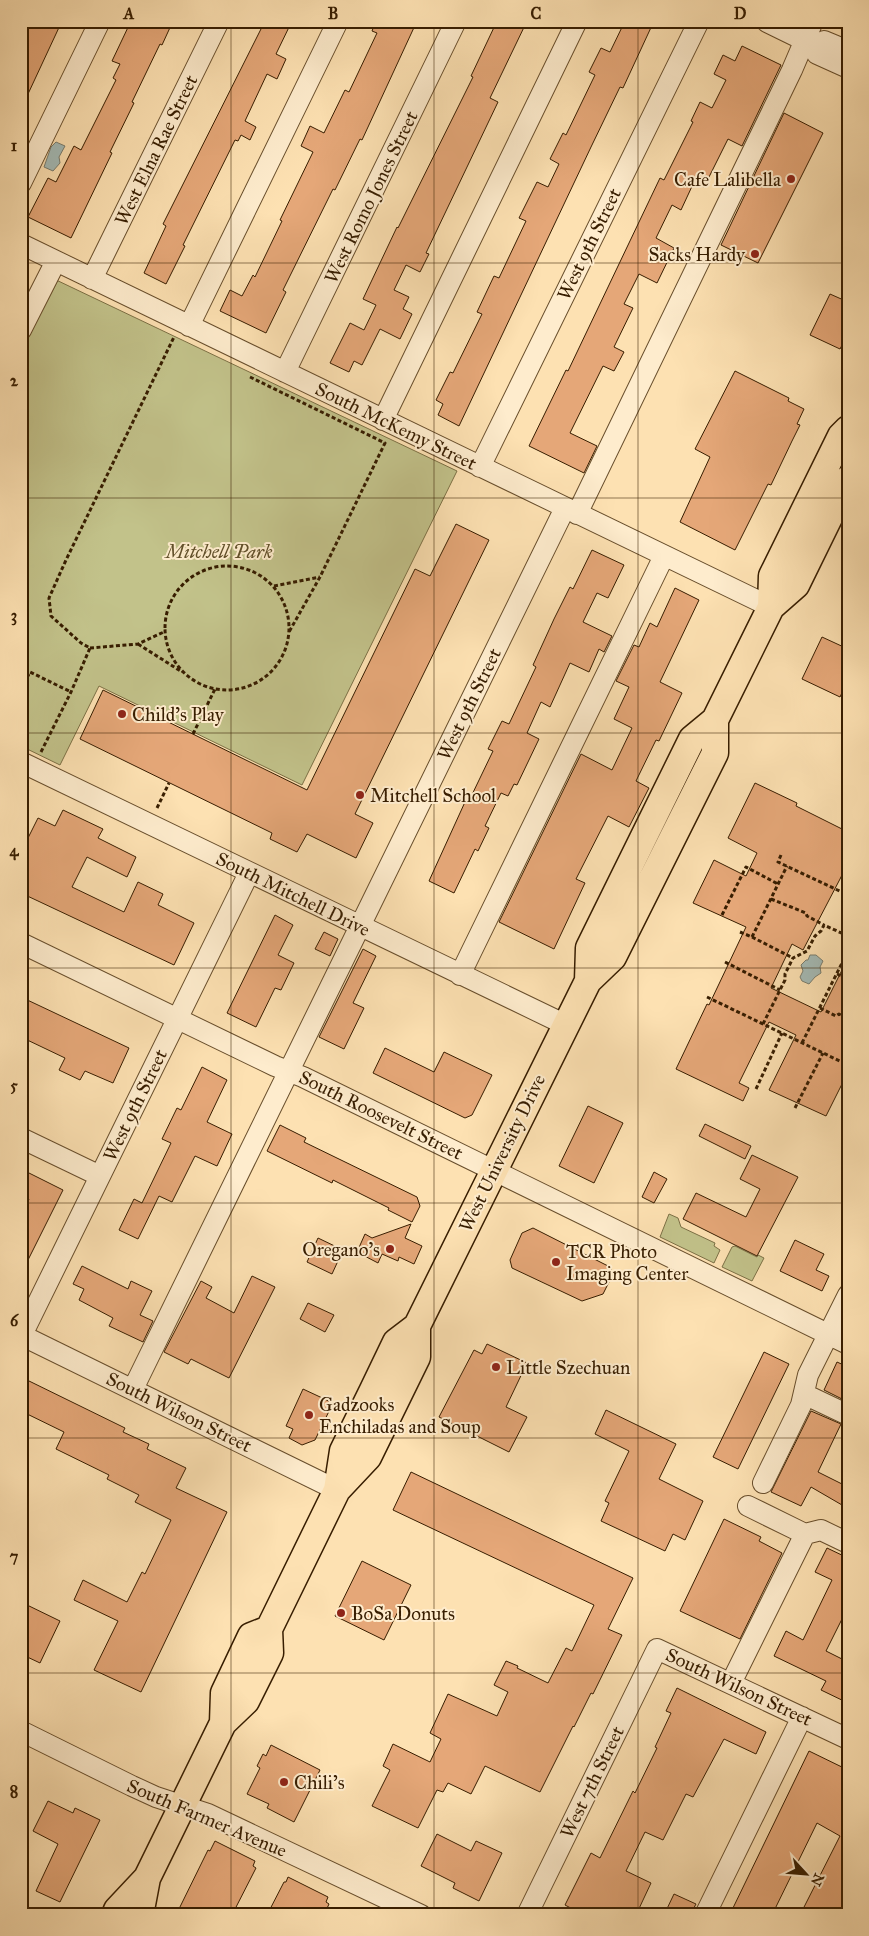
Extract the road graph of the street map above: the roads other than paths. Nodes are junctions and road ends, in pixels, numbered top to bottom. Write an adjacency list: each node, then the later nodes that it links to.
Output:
1 (100, 21): 12 (street)
2 (219, 21): 15 (street, West Elna Rae Street)
3 (338, 21): 16 (street)
4 (456, 21): 18 (street, West Romo Jones Street)
5 (577, 21): 19 (street)
6 (699, 21): 21 (street, West 9th Street)
7 (813, 21): 9 (street)
8 (762, 22): 9 (street)
9 (810, 43): 10 (street); 11 (street); 23 (street, West 9th Street)
10 (848, 52)
11 (848, 68)
12 (21, 183)
13 (21, 244): 14 (street, South McKemy Street)
14 (56, 261): 15 (street, South McKemy Street); 17 (street)
15 (92, 279): 16 (street, South McKemy Street)
16 (185, 324): 18 (street, South McKemy Street)
17 (21, 330)
18 (285, 372): 19 (street, South McKemy Street)
19 (383, 420): 21 (street, South McKemy Street)
20 (848, 429): 25 (main road, West University Drive)
21 (480, 467): 23 (street, South McKemy Street)
22 (848, 480): 25 (main road, West University Drive)
23 (571, 511): 24 (street, South McKemy Street); 28 (street, West 9th Street)
24 (664, 556): 25 (street, South McKemy Street); 30 (street)
25 (771, 607): 32 (main road, West University Drive)
26 (27, 765): 27 (street, South Mitchell Drive)
27 (250, 872): 28 (street, South Mitchell Drive); 31 (street, West 9th Street)
28 (360, 927): 30 (street, South Mitchell Drive); 33 (street, West 9th Street)
29 (21, 943): 31 (street, South Roosevelt Street)
30 (460, 975): 32 (street, South Mitchell Drive)
31 (177, 1018): 33 (street, South Roosevelt Street); 36 (street, West 9th Street)
32 (566, 1025): 35 (main road, West University Drive)
33 (288, 1071): 35 (street, South Roosevelt Street); 41 (street, West 9th Street)
34 (21, 1138): 36 (street)
35 (494, 1170): 39 (street, South Roosevelt Street); 45 (main road, West University Drive)
36 (100, 1176): 38 (street, West 9th Street)
37 (848, 1295): 39 (street)
38 (22, 1335): 41 (street, South Wilson Street)
39 (828, 1335): 40 (street, South Roosevelt Street); 42 (street)
40 (848, 1344)
41 (133, 1389): 45 (street, South Wilson Street)
42 (804, 1394): 43 (street); 44 (street)
43 (844, 1413)
44 (763, 1483)
45 (337, 1490): 54 (main road, West University Drive)
46 (748, 1506): 47 (street)
47 (805, 1534): 48 (street); 50 (street)
48 (848, 1544)
49 (657, 1649): 50 (street, South Wilson Street); 59 (street, West 7th Street)
50 (730, 1683): 51 (street, South Wilson Street)
51 (802, 1717): 53 (street, South Wilson Street); 60 (street)
52 (21, 1731): 54 (street, South Farmer Avenue)
53 (848, 1739)
54 (182, 1806): 55 (main road, West University Drive); 58 (street, South Farmer Avenue)
55 (147, 1878): 56 (main road, West University Drive); 57 (main road, West University Drive)
56 (115, 1915)
57 (140, 1915)
58 (421, 1915)
59 (527, 1915)
60 (705, 1915)

